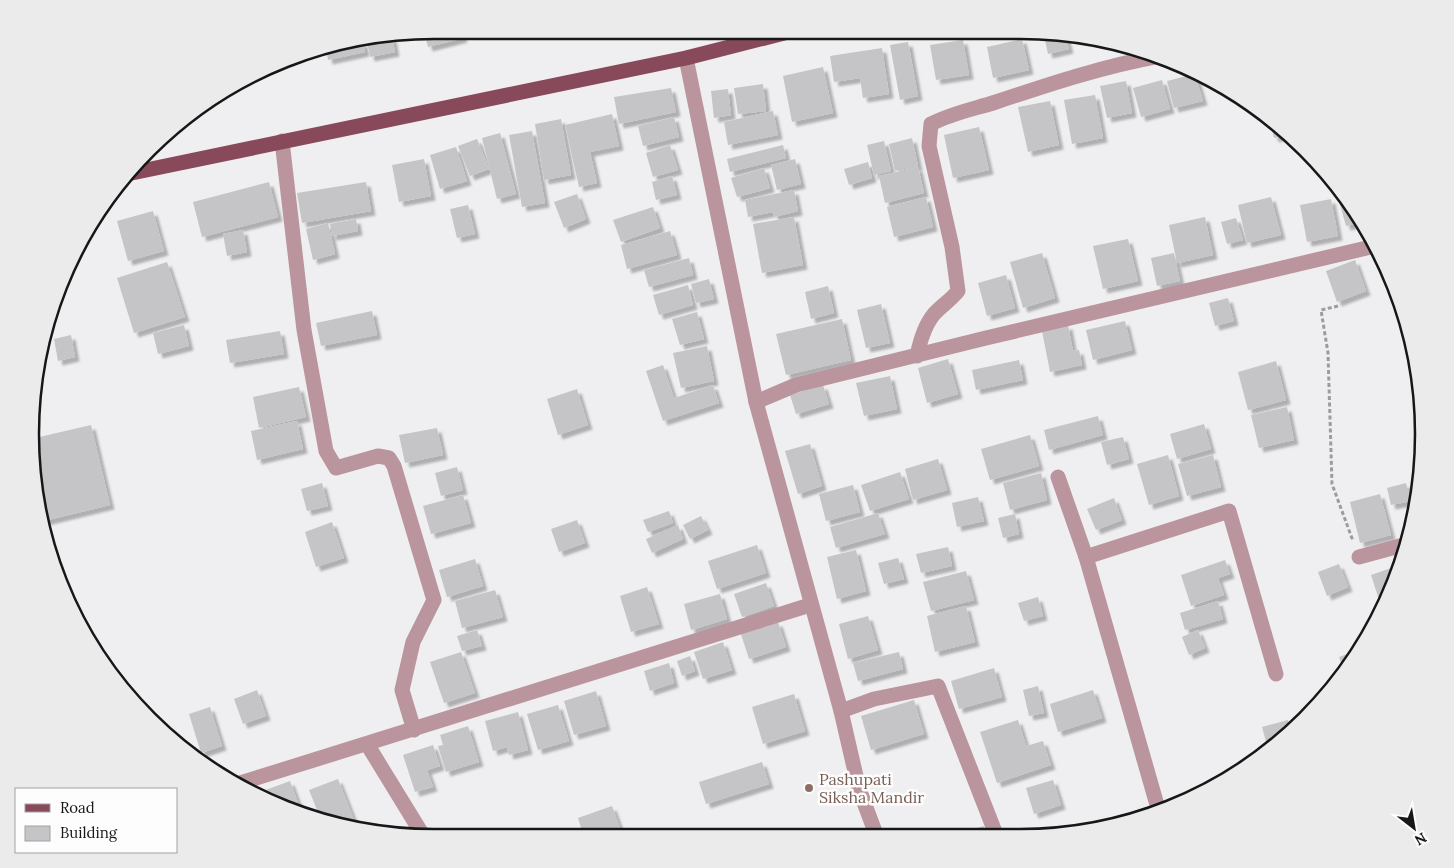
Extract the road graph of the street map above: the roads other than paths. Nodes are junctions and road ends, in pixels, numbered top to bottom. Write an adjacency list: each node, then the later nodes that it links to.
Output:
1 (758, 39): 2 (main road)
2 (686, 58): 4 (main road); 8 (street)
3 (1144, 59): 7 (street)
4 (282, 141): 5 (main road); 16 (street)
5 (138, 172)
6 (1368, 248): 7 (street)
7 (917, 356): 8 (street)
8 (756, 402): 13 (street)
9 (1058, 477): 11 (street)
10 (1399, 546): 12 (street)
11 (1086, 557): 14 (street); 19 (street)
12 (1359, 558)
13 (810, 605): 15 (street); 16 (street)
14 (1276, 674)
15 (841, 711): 21 (street); 22 (street)
16 (414, 730): 17 (street)
17 (367, 744): 18 (street); 20 (street)
18 (246, 781)
19 (1157, 804)
20 (419, 828)
21 (874, 829)
22 (994, 829)

